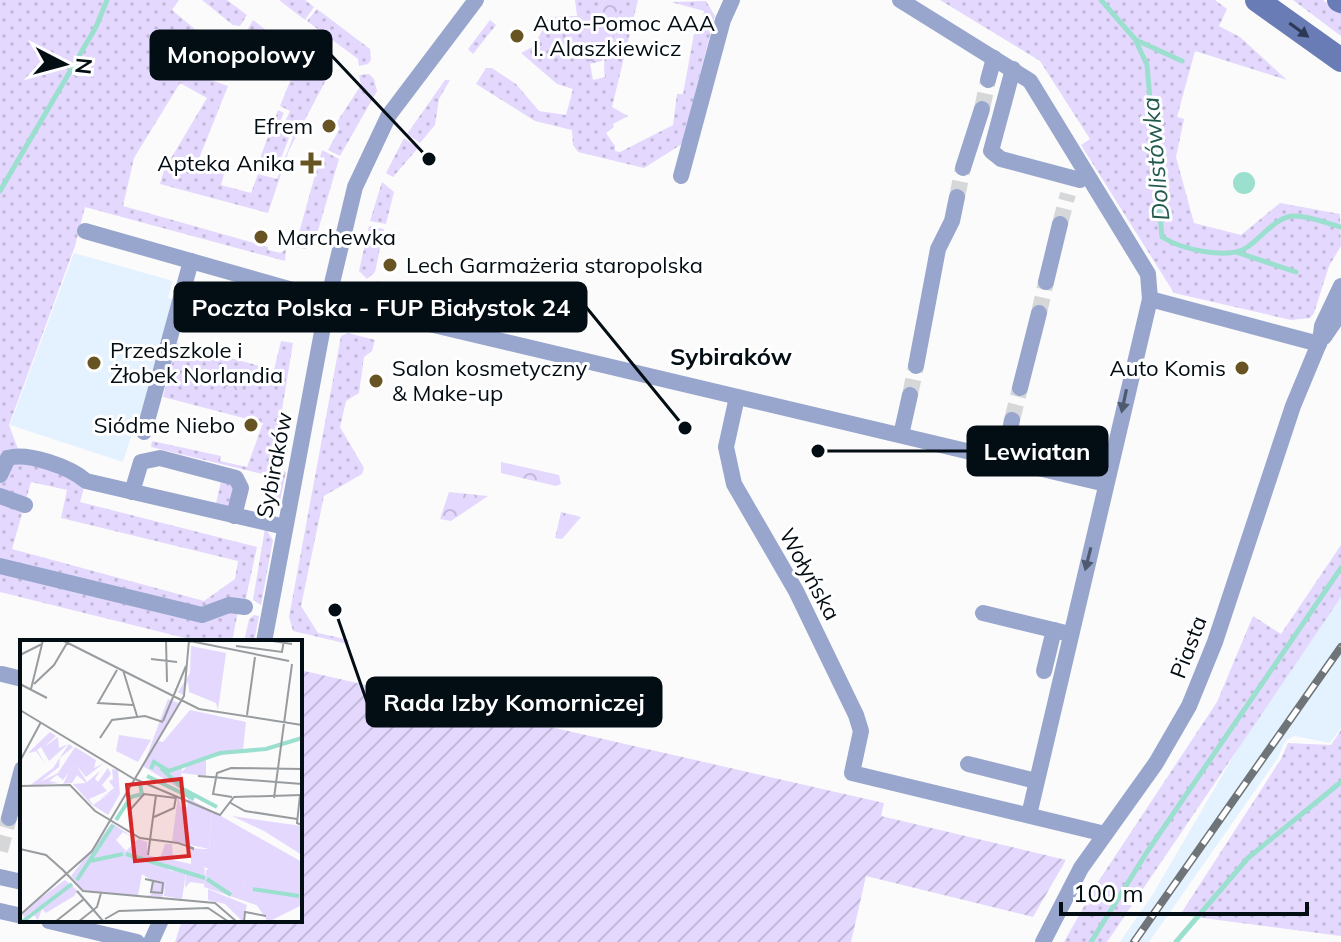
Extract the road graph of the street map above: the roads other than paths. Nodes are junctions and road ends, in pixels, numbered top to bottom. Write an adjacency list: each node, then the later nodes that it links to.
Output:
1 (476, 0): 21 (street, Sybiraków)
2 (900, 0): 5 (street)
3 (1257, 0): 6 (main road, one-way to 6)
4 (727, 2): 11 (street)
5 (994, 58): 7 (street); 8 (street)
6 (1341, 60)
7 (1013, 69): 12 (street); 12 (street)
8 (988, 80)
9 (982, 109): 10 (street)
10 (963, 168)
11 (681, 176)
12 (1084, 178): 13 (street); 20 (street)
13 (1068, 194)
14 (957, 197): 25 (street)
15 (1060, 224): 18 (street)
16 (85, 231): 17 (street)
17 (191, 261): 21 (street); 30 (street)
18 (1046, 282)
19 (1341, 286): 24 (street, Piasta)
20 (1150, 299): 24 (street); 34 (street, one-way to 34)
21 (328, 300): 28 (street); 39 (street, Sybiraków)
22 (1341, 312): 24 (street, Piasta)
23 (1039, 313): 26 (street)
24 (1320, 342): 53 (street, Piasta)
25 (916, 366)
26 (1020, 388)
27 (910, 395): 31 (street)
28 (737, 397): 31 (street); 51 (street, Wołyńska)
29 (1012, 420): 32 (street)
30 (144, 432)
31 (901, 435): 32 (street)
32 (1004, 460): 34 (street)
33 (0, 475): 35 (street)
34 (1106, 484): 43 (street, one-way to 43)
35 (132, 492): 38 (street); 38 (street)
36 (0, 496): 37 (street)
37 (25, 505)
38 (234, 516): 39 (street)
39 (285, 527): 44 (street, Sybiraków)
40 (0, 566): 41 (street)
41 (245, 607)
42 (983, 613): 43 (street)
43 (1062, 632): 45 (street); 50 (street)
44 (264, 640)
45 (1044, 671)
46 (2, 674): 47 (street)
47 (20, 678)
48 (980, 763): 50 (street)
49 (20, 777): 52 (street)
50 (1036, 781): 51 (street)
51 (1029, 815): 53 (street)
52 (9, 818)
53 (1105, 834): 63 (street, Piasta)
54 (0, 877): 55 (street)
55 (20, 882)
56 (0, 911): 57 (street)
57 (20, 916)
58 (59, 922): 60 (street)
59 (160, 922): 62 (street)
60 (116, 928): 61 (street)
61 (137, 942)
62 (151, 942)
63 (1043, 942)

